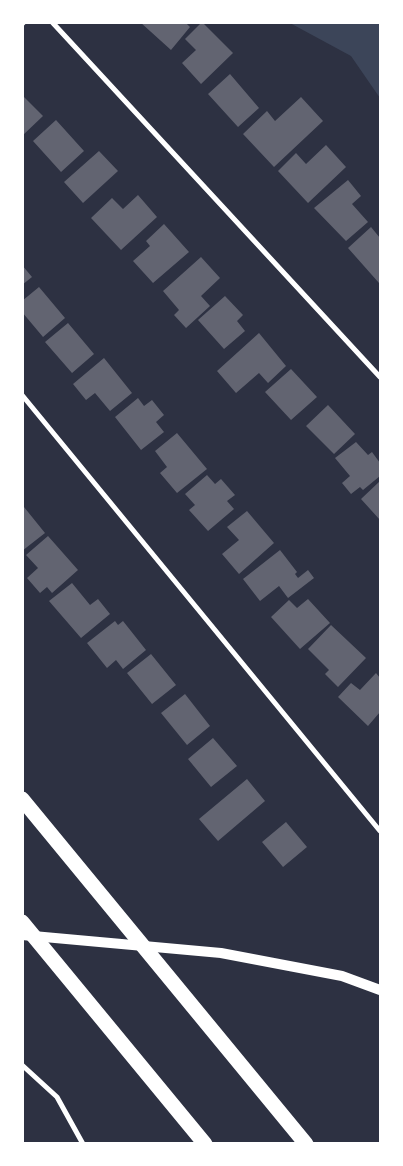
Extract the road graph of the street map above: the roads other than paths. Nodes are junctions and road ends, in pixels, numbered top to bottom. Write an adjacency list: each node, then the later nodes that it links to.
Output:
1 (52, 22): 2 (street)
2 (380, 377)
3 (22, 395): 5 (street)
4 (22, 799): 12 (highway)
5 (380, 831)
6 (22, 922): 11 (highway)
7 (22, 935): 8 (main road)
8 (380, 990)
9 (22, 1065): 10 (street)
10 (83, 1144)
11 (206, 1144)
12 (306, 1144)

